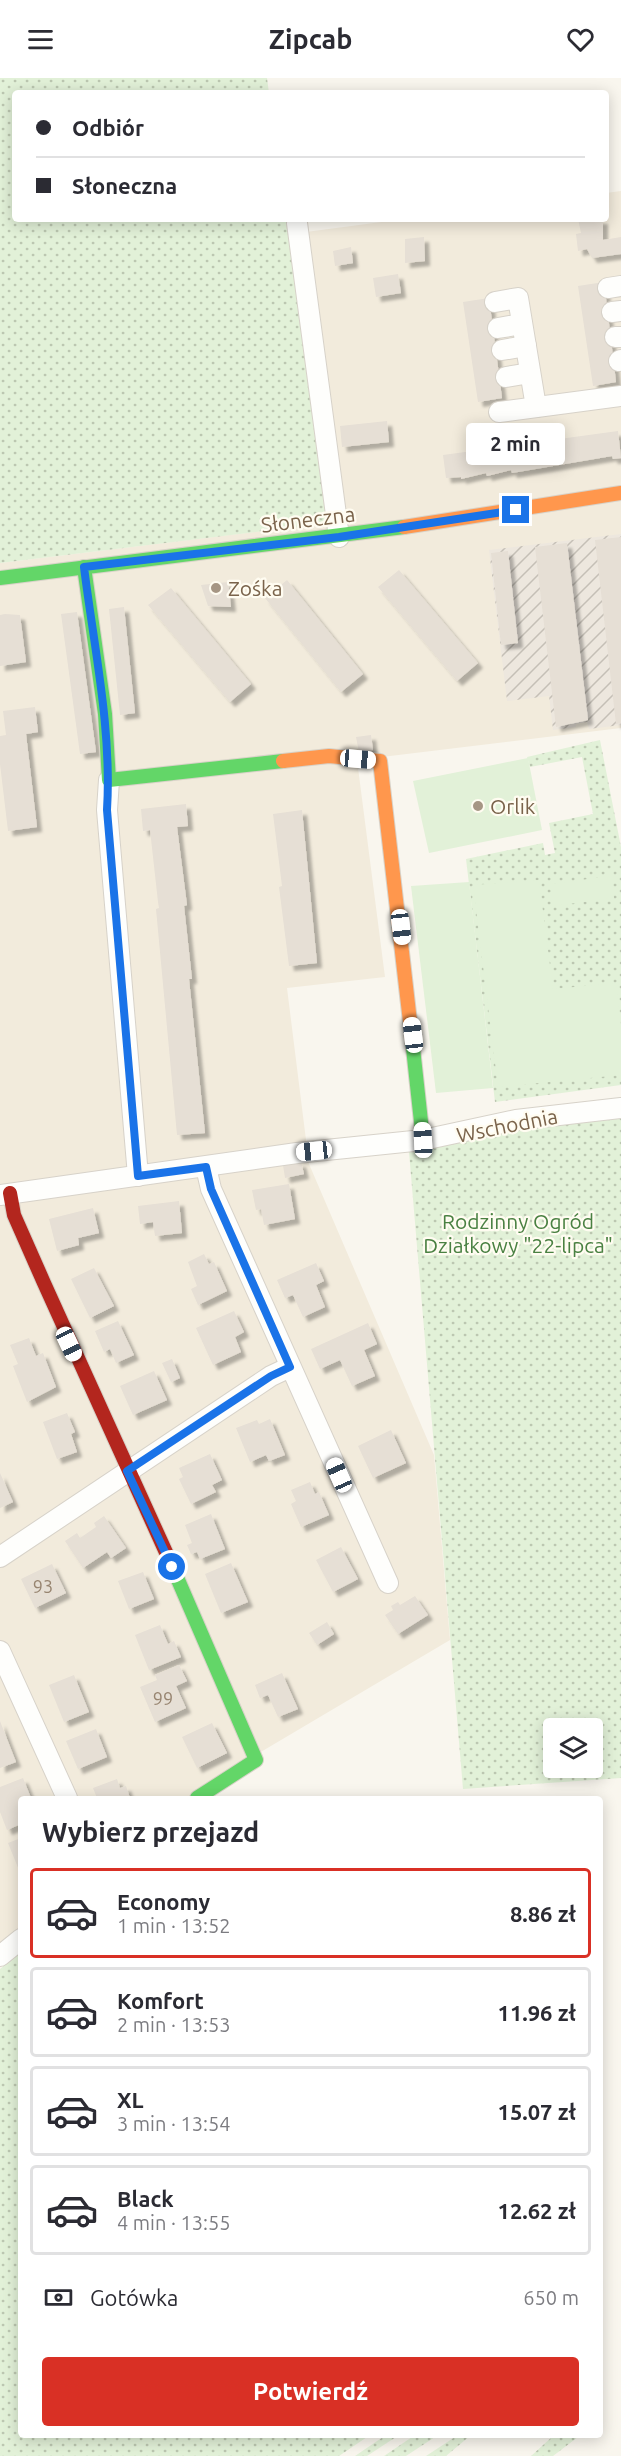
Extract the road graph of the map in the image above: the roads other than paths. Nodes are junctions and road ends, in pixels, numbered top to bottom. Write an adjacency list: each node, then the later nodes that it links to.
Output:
1 (297, 223): 13 (street)
2 (495, 302): 3 (street)
3 (522, 324): 4 (street); 5 (street)
4 (498, 328)
5 (526, 346): 6 (street); 7 (street)
6 (502, 350)
7 (530, 373): 8 (street); 10 (street)
8 (506, 377)
9 (621, 396): 10 (street)
10 (536, 407): 11 (street)
11 (499, 412)
12 (621, 493): 13 (street, Słoneczna)
13 (339, 537): 14 (street, Słoneczna)
14 (84, 567): 15 (street, Słoneczna); 16 (street)
15 (0, 578)
16 (109, 780): 18 (street); 20 (street)
17 (621, 1108): 18 (street, Wschodnia)
18 (423, 1140): 19 (street, Wschodnia)
19 (206, 1167): 20 (street, Wschodnia); 22 (street)
20 (138, 1176): 21 (street, Wschodnia)
21 (5, 1194): 23 (street)
22 (290, 1367): 23 (street); 25 (street)
23 (127, 1471): 24 (street); 28 (street)
24 (0, 1557)
25 (388, 1583)
26 (0, 1651): 27 (street)
27 (66, 1796)
28 (200, 1796)
29 (18, 1941): 30 (street)
30 (0, 1956)

